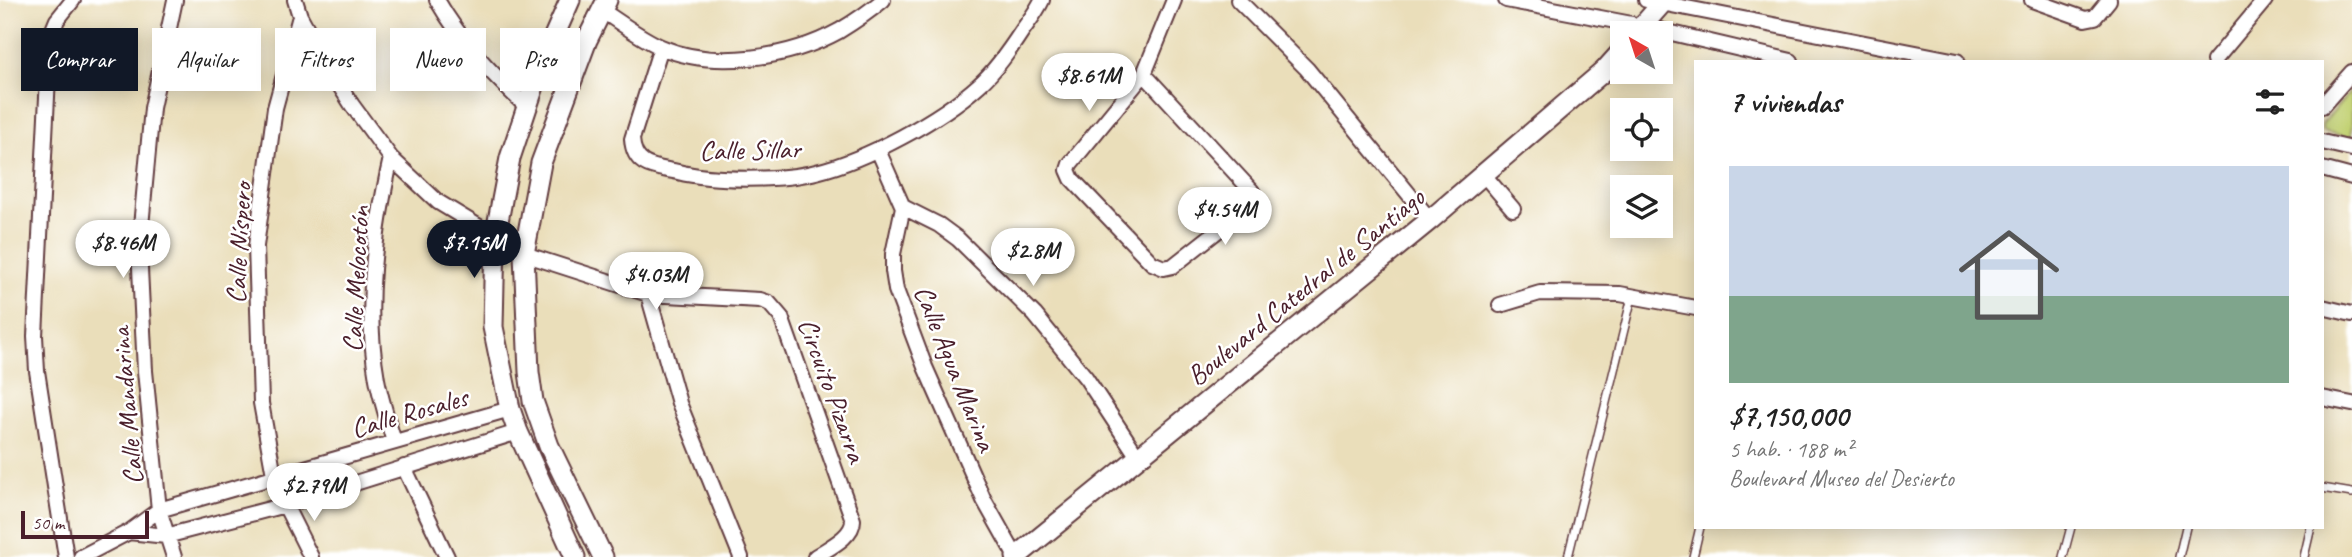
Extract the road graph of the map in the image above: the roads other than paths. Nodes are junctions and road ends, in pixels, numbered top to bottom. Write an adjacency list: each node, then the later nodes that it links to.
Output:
1 (73, 0): 66 (street)
2 (175, 0): 59 (street, Calle Mandarina)
3 (295, 0): 16 (street, Circuito Pizarra)
4 (437, 0): 29 (street)
5 (570, 0): 29 (street)
6 (883, 0): 20 (street)
7 (1042, 0): 32 (street, Calle Sillar)
8 (1174, 0): 27 (street)
9 (1238, 0): 39 (street)
10 (1506, 0): 18 (street)
11 (2032, 0): 12 (street)
12 (2109, 0)
13 (2265, 0): 24 (street)
14 (1658, 1): 17 (street); 21 (street)
15 (604, 5): 20 (street); 41 (street)
16 (300, 16): 33 (street, Circuito Pizarra); 55 (street, Calle Níspero)
17 (1645, 21)
18 (1610, 23)
19 (1673, 37): 22 (street)
20 (661, 47): 32 (street, Calle Sillar)
21 (1926, 58): 23 (street)
22 (1786, 60)
23 (1947, 60)
24 (2215, 60)
25 (1610, 64): 35 (street, Boulevard Catedral de Santiago)
26 (2352, 72): 28 (street)
27 (1144, 74): 27 (street)
28 (2324, 104)
29 (526, 106): 40 (street)
30 (2324, 142): 31 (street)
31 (2352, 149)
32 (878, 150): 37 (street)
33 (391, 158): 40 (street, Circuito Pizarra); 52 (street, Calle Melocotón)
34 (2324, 170): 36 (street)
35 (1484, 175): 38 (street); 39 (street, Boulevard Catedral de Santiago)
36 (2352, 177)
37 (903, 207): 53 (street); 75 (street, Calle Agua Marina)
38 (1513, 209)
39 (1430, 220): 53 (street, Boulevard Catedral de Santiago)
40 (495, 237): 41 (street, Circuito Pizarra); 50 (street)
41 (524, 254): 42 (street, Circuito Pizarra); 72 (street)
42 (649, 294): 73 (street); 74 (street, Circuito Pizarra)
43 (1633, 296): 44 (street); 46 (street); 76 (lane)
44 (1500, 305)
45 (2324, 307): 47 (street)
46 (1694, 308)
47 (2352, 314)
48 (2324, 398): 49 (street)
49 (2352, 404)
50 (510, 409): 51 (street); 52 (street, Calle Rosales)
51 (518, 432): 54 (street, Calle Rosales); 71 (street)
52 (394, 442): 55 (street, Calle Rosales)
53 (1138, 457): 75 (street, Boulevard Catedral de Santiago)
54 (404, 467): 58 (street, Calle Rosales); 70 (street)
55 (274, 475): 59 (street, Calle Rosales)
56 (2324, 488): 57 (lane)
57 (2352, 493)
58 (285, 505): 65 (street, Calle Rosales); 69 (street)
59 (159, 510): 64 (street, Calle Rosales); 65 (street, Calle Mandarina)
60 (1700, 529): 77 (lane)
61 (2070, 529): 78 (lane)
62 (2186, 529): 79 (lane)
63 (2311, 529): 80 (lane)
64 (129, 532): 65 (street); 67 (street, Calle Rosales)
65 (166, 536): 68 (street, Calle Mandarina)
66 (66, 557)
67 (81, 557)
68 (174, 557)
69 (311, 557)
70 (447, 557)
71 (575, 557)
72 (603, 557)
73 (741, 557)
74 (815, 557)
75 (1016, 557)
76 (1568, 557)
77 (1693, 557)
78 (2063, 557)
79 (2179, 557)
80 (2304, 557)

